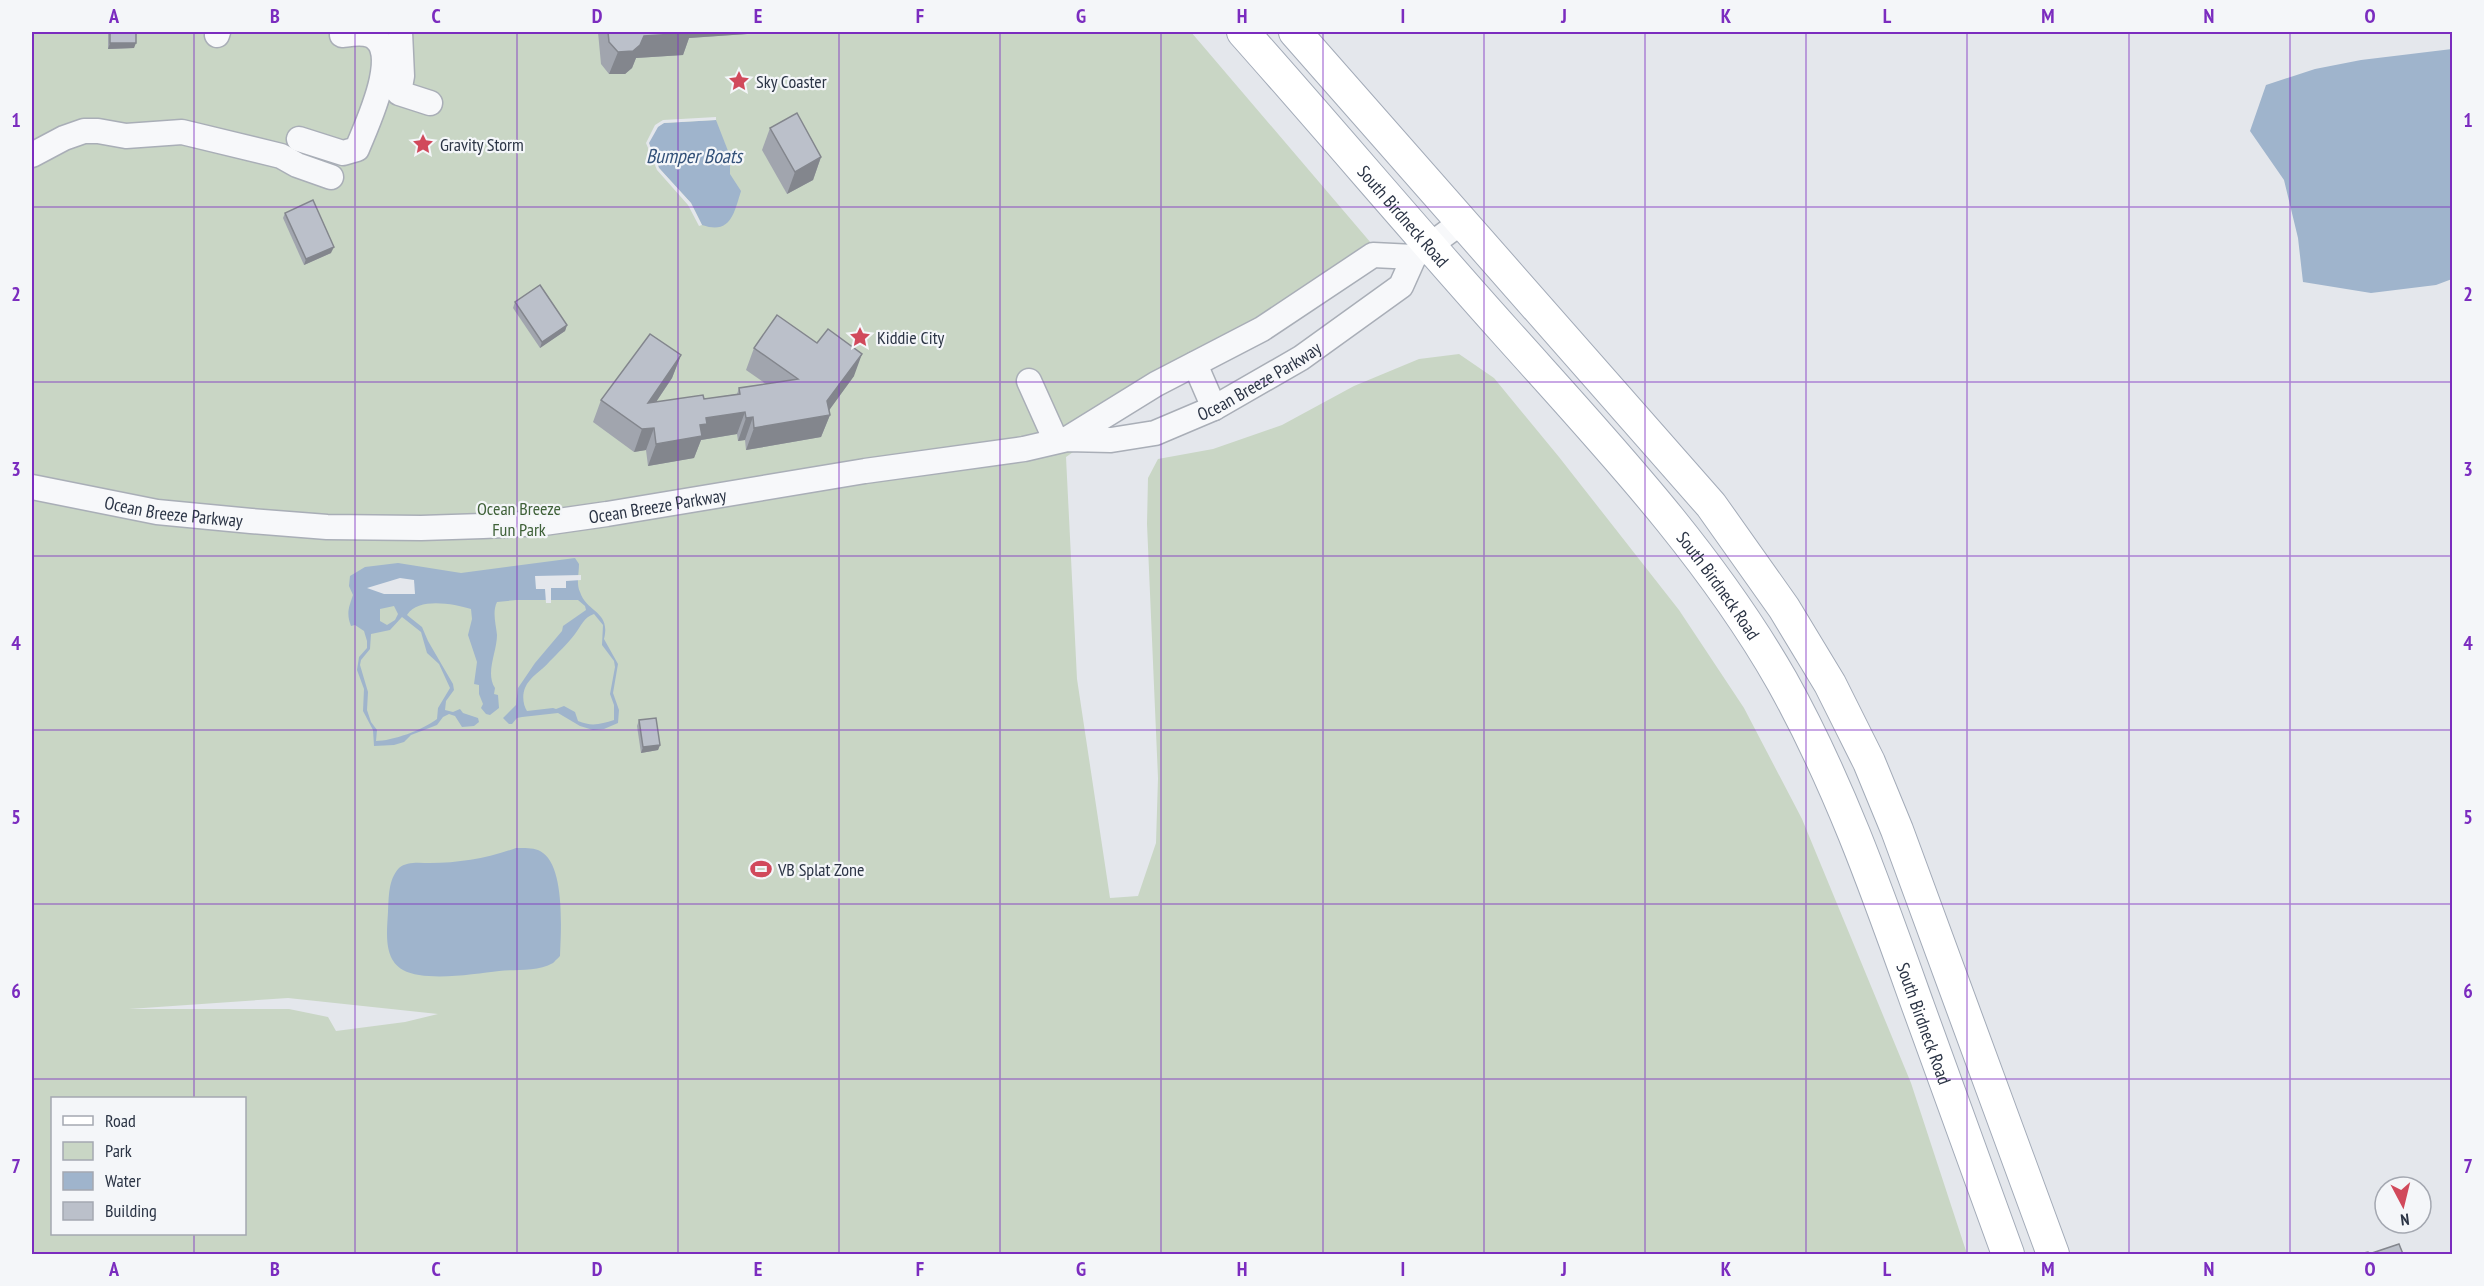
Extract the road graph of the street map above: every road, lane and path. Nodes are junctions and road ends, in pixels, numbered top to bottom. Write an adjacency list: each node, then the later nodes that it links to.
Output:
1 (400, 32): 6 (street)
2 (1244, 32): 11 (main road, South Birdneck Road)
3 (1295, 32): 10 (main road)
4 (342, 35): 5 (street)
5 (378, 35): 7 (street)
6 (429, 103)
7 (299, 139)
8 (32, 154): 9 (street)
9 (331, 177)
10 (1464, 221): 11 (street, Ocean Breeze Parkway); 18 (main road)
11 (1422, 252): 12 (street, Ocean Breeze Parkway); 14 (street, Ocean Breeze Parkway); 17 (main road, South Birdneck Road)
12 (1195, 364): 14 (street); 15 (street, Ocean Breeze Parkway)
13 (1029, 381): 15 (street)
14 (1214, 408): 15 (street, Ocean Breeze Parkway)
15 (1061, 440): 16 (street, Ocean Breeze Parkway)
16 (32, 488)
17 (2008, 1254)
18 (2053, 1254)

